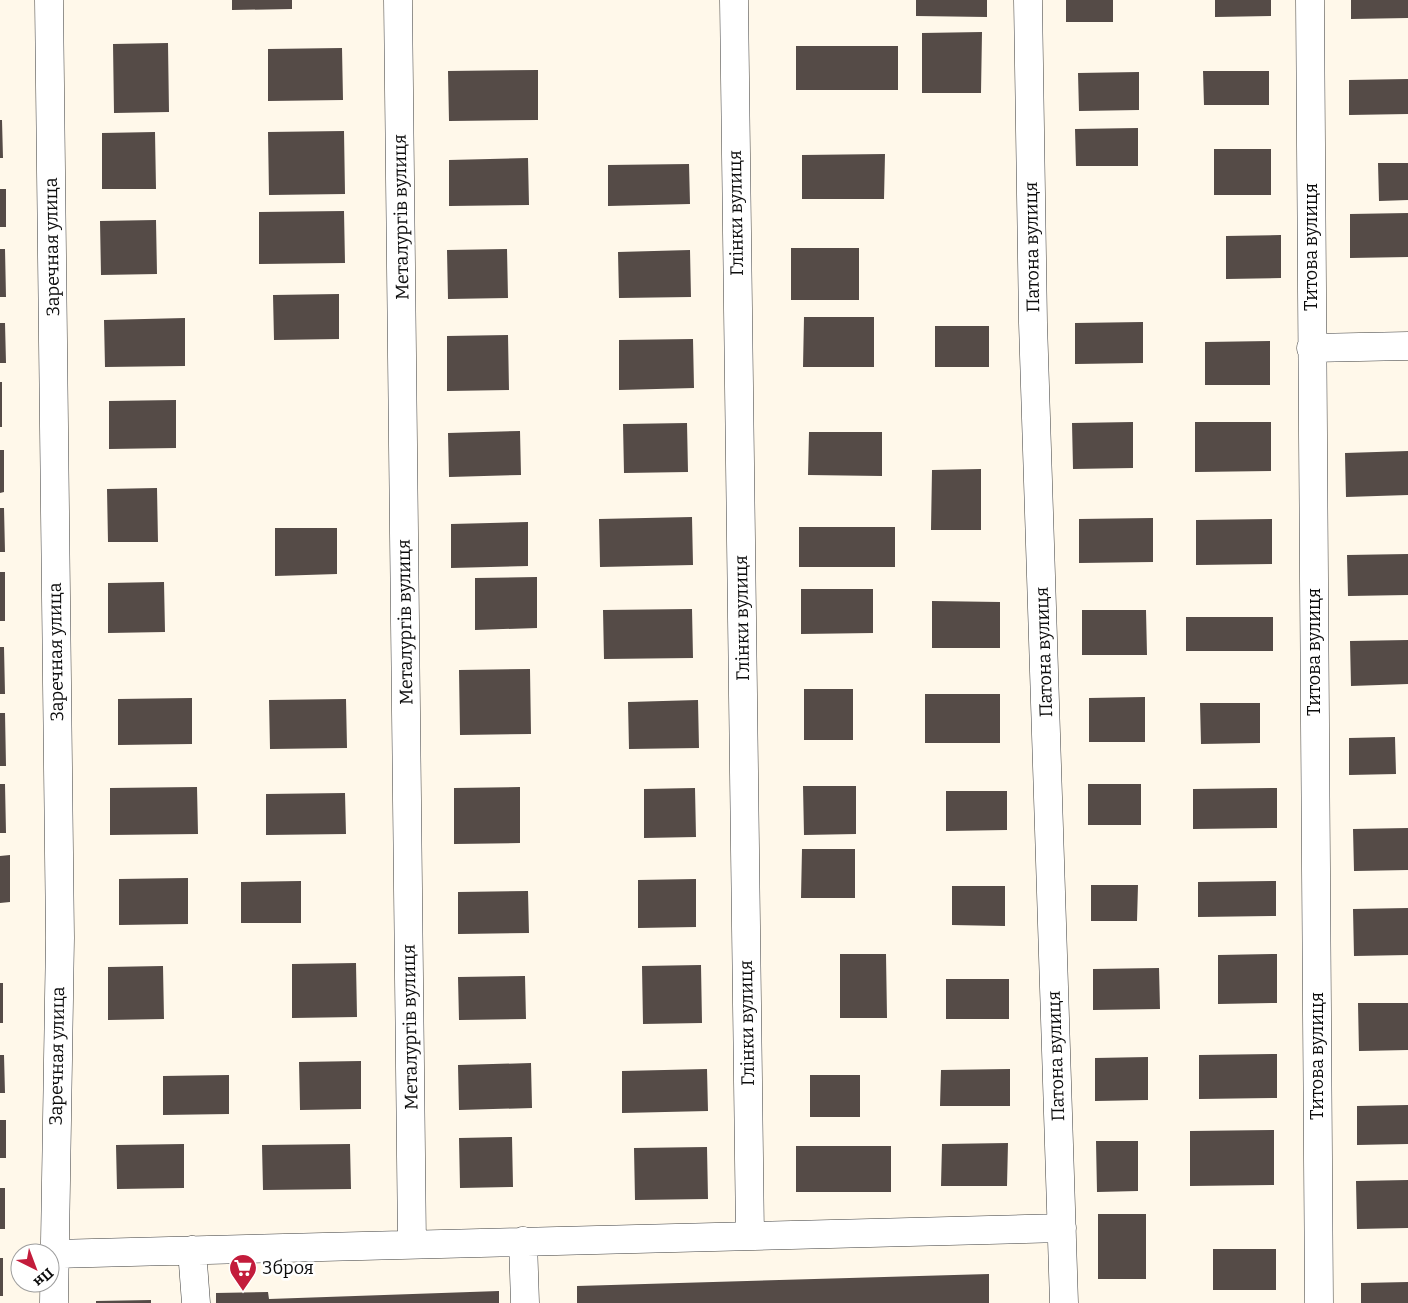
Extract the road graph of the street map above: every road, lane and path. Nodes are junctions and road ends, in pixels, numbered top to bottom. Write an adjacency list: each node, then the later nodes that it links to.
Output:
1 (49, 0): 11 (street, Заречная улица)
2 (398, 0): 12 (street, Металургів вулиця)
3 (734, 0): 9 (street, Глінки вулиця)
4 (1028, 0): 8 (street, Патона вулиця)
5 (1310, 0): 7 (street, Титова вулиця)
6 (1408, 346): 7 (street)
7 (1311, 348): 18 (street, Титова вулиця)
8 (1062, 1228): 9 (street); 17 (street, Патона вулиця)
9 (750, 1235): 10 (street)
10 (523, 1241): 12 (street); 16 (street)
11 (54, 1243)
12 (412, 1244): 13 (street)
13 (192, 1250): 14 (street); 15 (street)
14 (60, 1254)
15 (196, 1303)
16 (525, 1303)
17 (1064, 1303)
18 (1319, 1303)

